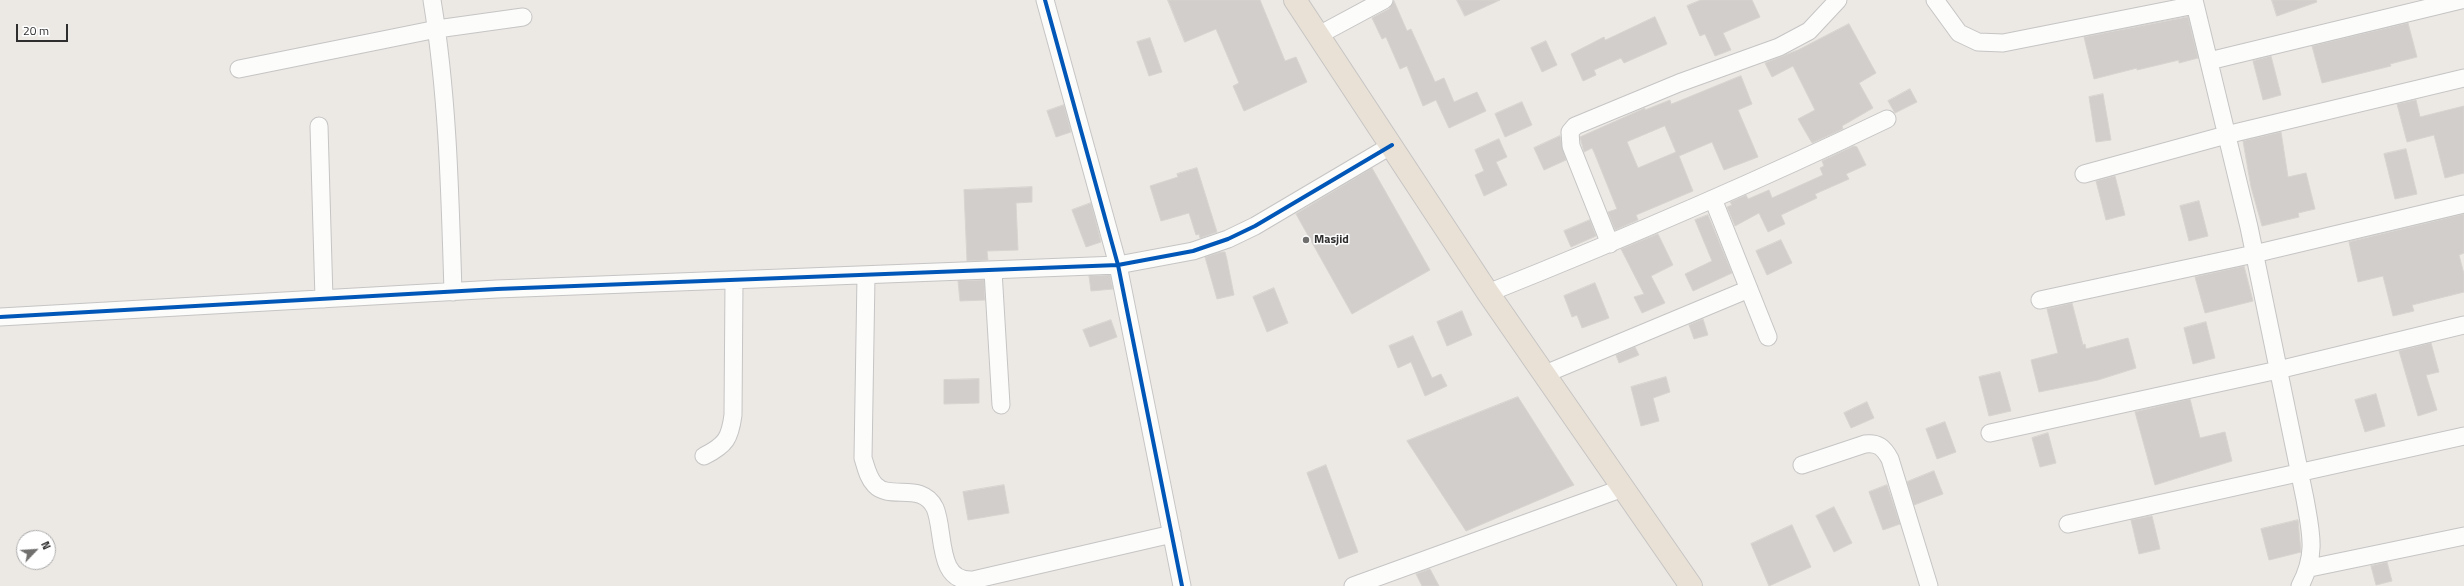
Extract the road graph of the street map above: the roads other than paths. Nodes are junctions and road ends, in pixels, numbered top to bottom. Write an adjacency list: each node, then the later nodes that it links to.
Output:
1 (432, 0): 10 (street)
2 (1045, 0): 24 (street)
3 (1295, 0): 11 (main road)
4 (1384, 0): 11 (street)
5 (1838, 0): 22 (street)
6 (1935, 0): 8 (street)
7 (2461, 0): 12 (street)
8 (2194, 2): 12 (street)
9 (523, 17): 10 (street)
10 (436, 29): 13 (street); 29 (street)
11 (1317, 36): 18 (main road)
12 (2209, 61): 17 (street)
13 (239, 69)
14 (2464, 78): 17 (street)
15 (1887, 119): 20 (street)
16 (319, 126): 31 (street)
17 (2226, 135): 19 (street); 23 (street)
18 (1392, 145): 24 (street); 30 (main road)
19 (2084, 174)
20 (1713, 199): 22 (street); 28 (street)
21 (2464, 204): 23 (street)
22 (1610, 244): 30 (street)
23 (2254, 254): 32 (street); 36 (street)
24 (1118, 265): 25 (street); 46 (street)
25 (993, 271): 26 (street); 38 (street)
26 (866, 276): 27 (street); 49 (street)
27 (734, 282): 29 (street); 41 (street)
28 (1749, 289): 35 (street); 37 (street)
29 (453, 292): 31 (street)
30 (1488, 292): 37 (main road)
31 (324, 299): 33 (street)
32 (2040, 300)
33 (0, 317)
34 (2464, 325): 36 (street)
35 (1768, 337)
36 (2278, 370): 39 (street); 43 (street)
37 (1545, 374): 44 (main road)
38 (1001, 405)
39 (1990, 433)
40 (2464, 436): 43 (street)
41 (704, 456)
42 (1802, 465): 53 (street)
43 (2300, 472): 45 (street); 48 (street)
44 (1623, 488): 51 (street); 52 (main road)
45 (2068, 524)
46 (1172, 534): 49 (street); 50 (street)
47 (2464, 536): 48 (street)
48 (2310, 568): 54 (street)
49 (958, 582)
50 (1182, 586)
51 (1354, 586)
52 (1691, 586)
53 (1929, 586)
54 (2300, 586)

